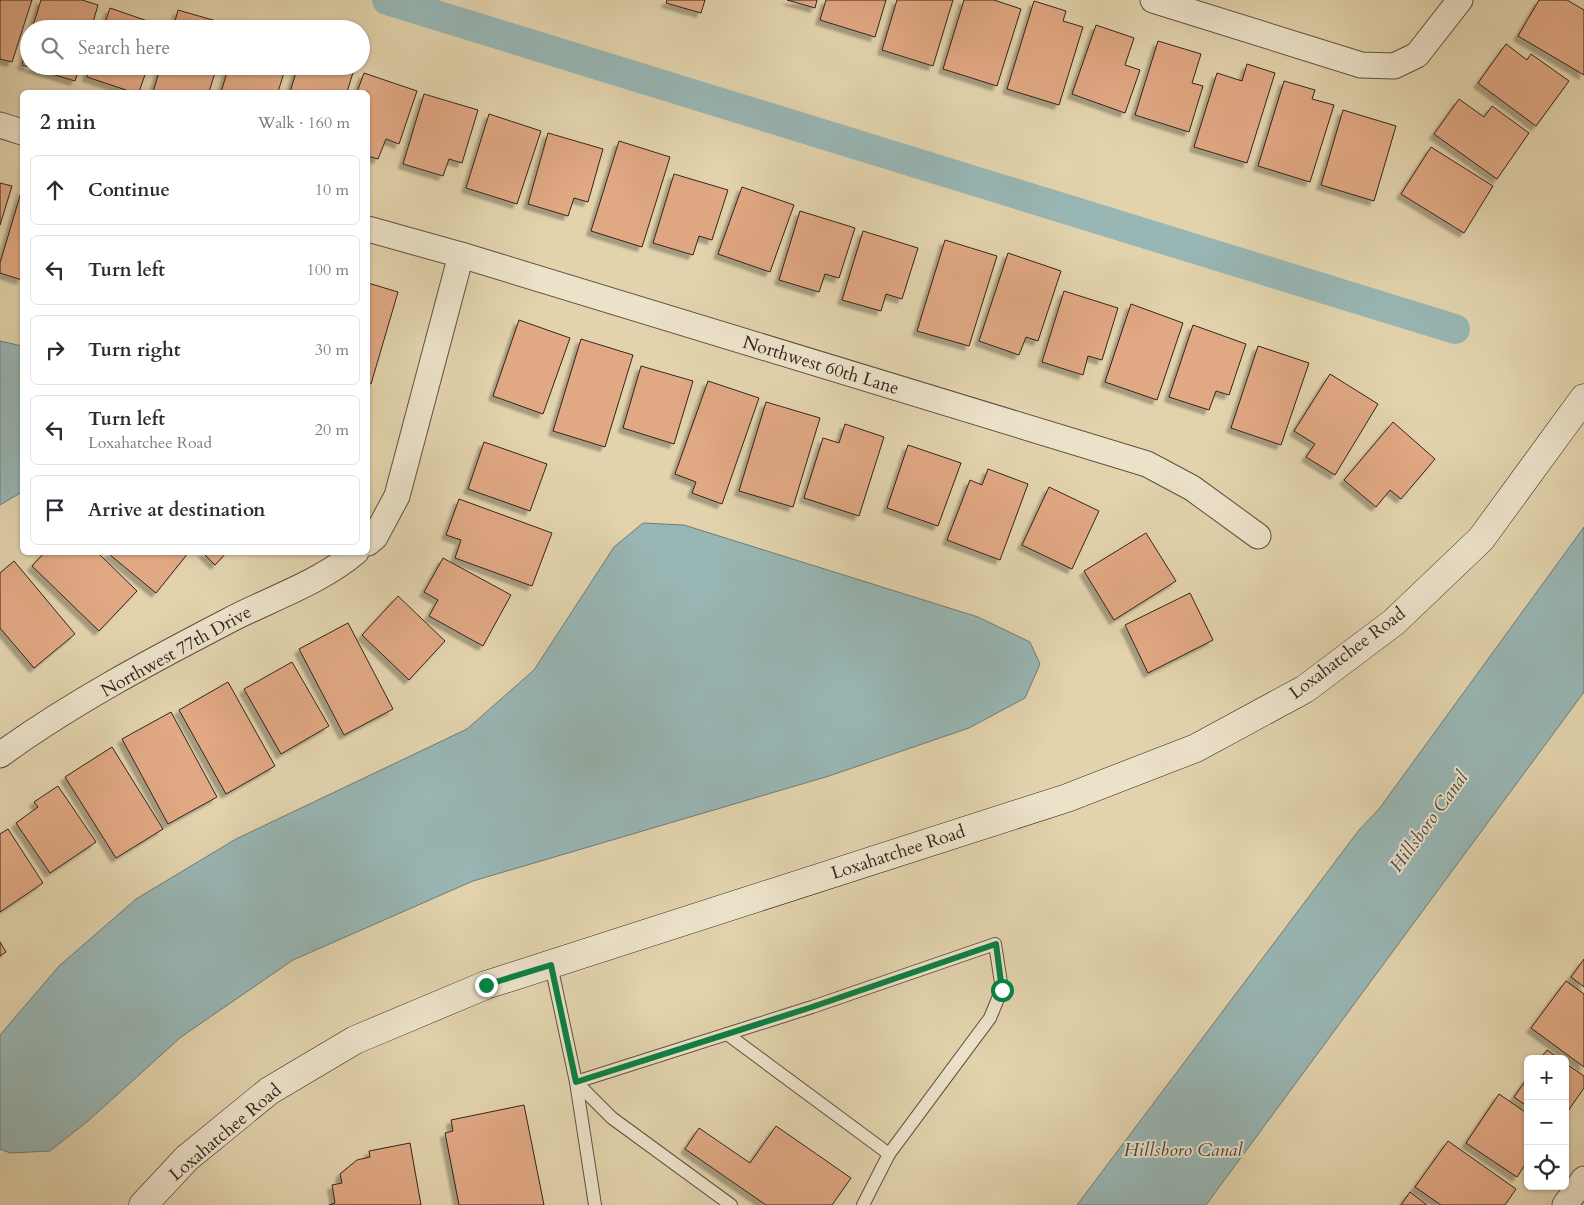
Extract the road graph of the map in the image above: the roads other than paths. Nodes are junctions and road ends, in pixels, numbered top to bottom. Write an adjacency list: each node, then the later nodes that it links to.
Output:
1 (1153, 0): 2 (street)
2 (1460, 0)
3 (0, 125): 4 (street)
4 (20, 131)
5 (370, 230): 6 (street, Northwest 60th Lane)
6 (461, 256): 8 (street, Northwest 60th Lane); 9 (street)
7 (1584, 398): 12 (main road, Loxahatchee Road)
8 (1258, 536)
9 (370, 541)
10 (352, 555): 11 (street, Northwest 77th Drive)
11 (0, 755)
12 (551, 965): 14 (lane); 17 (main road, Loxahatchee Road)
13 (727, 1034): 14 (lane); 15 (lane); 15 (lane)
14 (576, 1082): 18 (lane); 19 (lane)
15 (889, 1154): 20 (lane)
16 (1584, 1180): 21 (street)
17 (142, 1205)
18 (595, 1205)
19 (731, 1205)
20 (863, 1205)
21 (1565, 1205)

